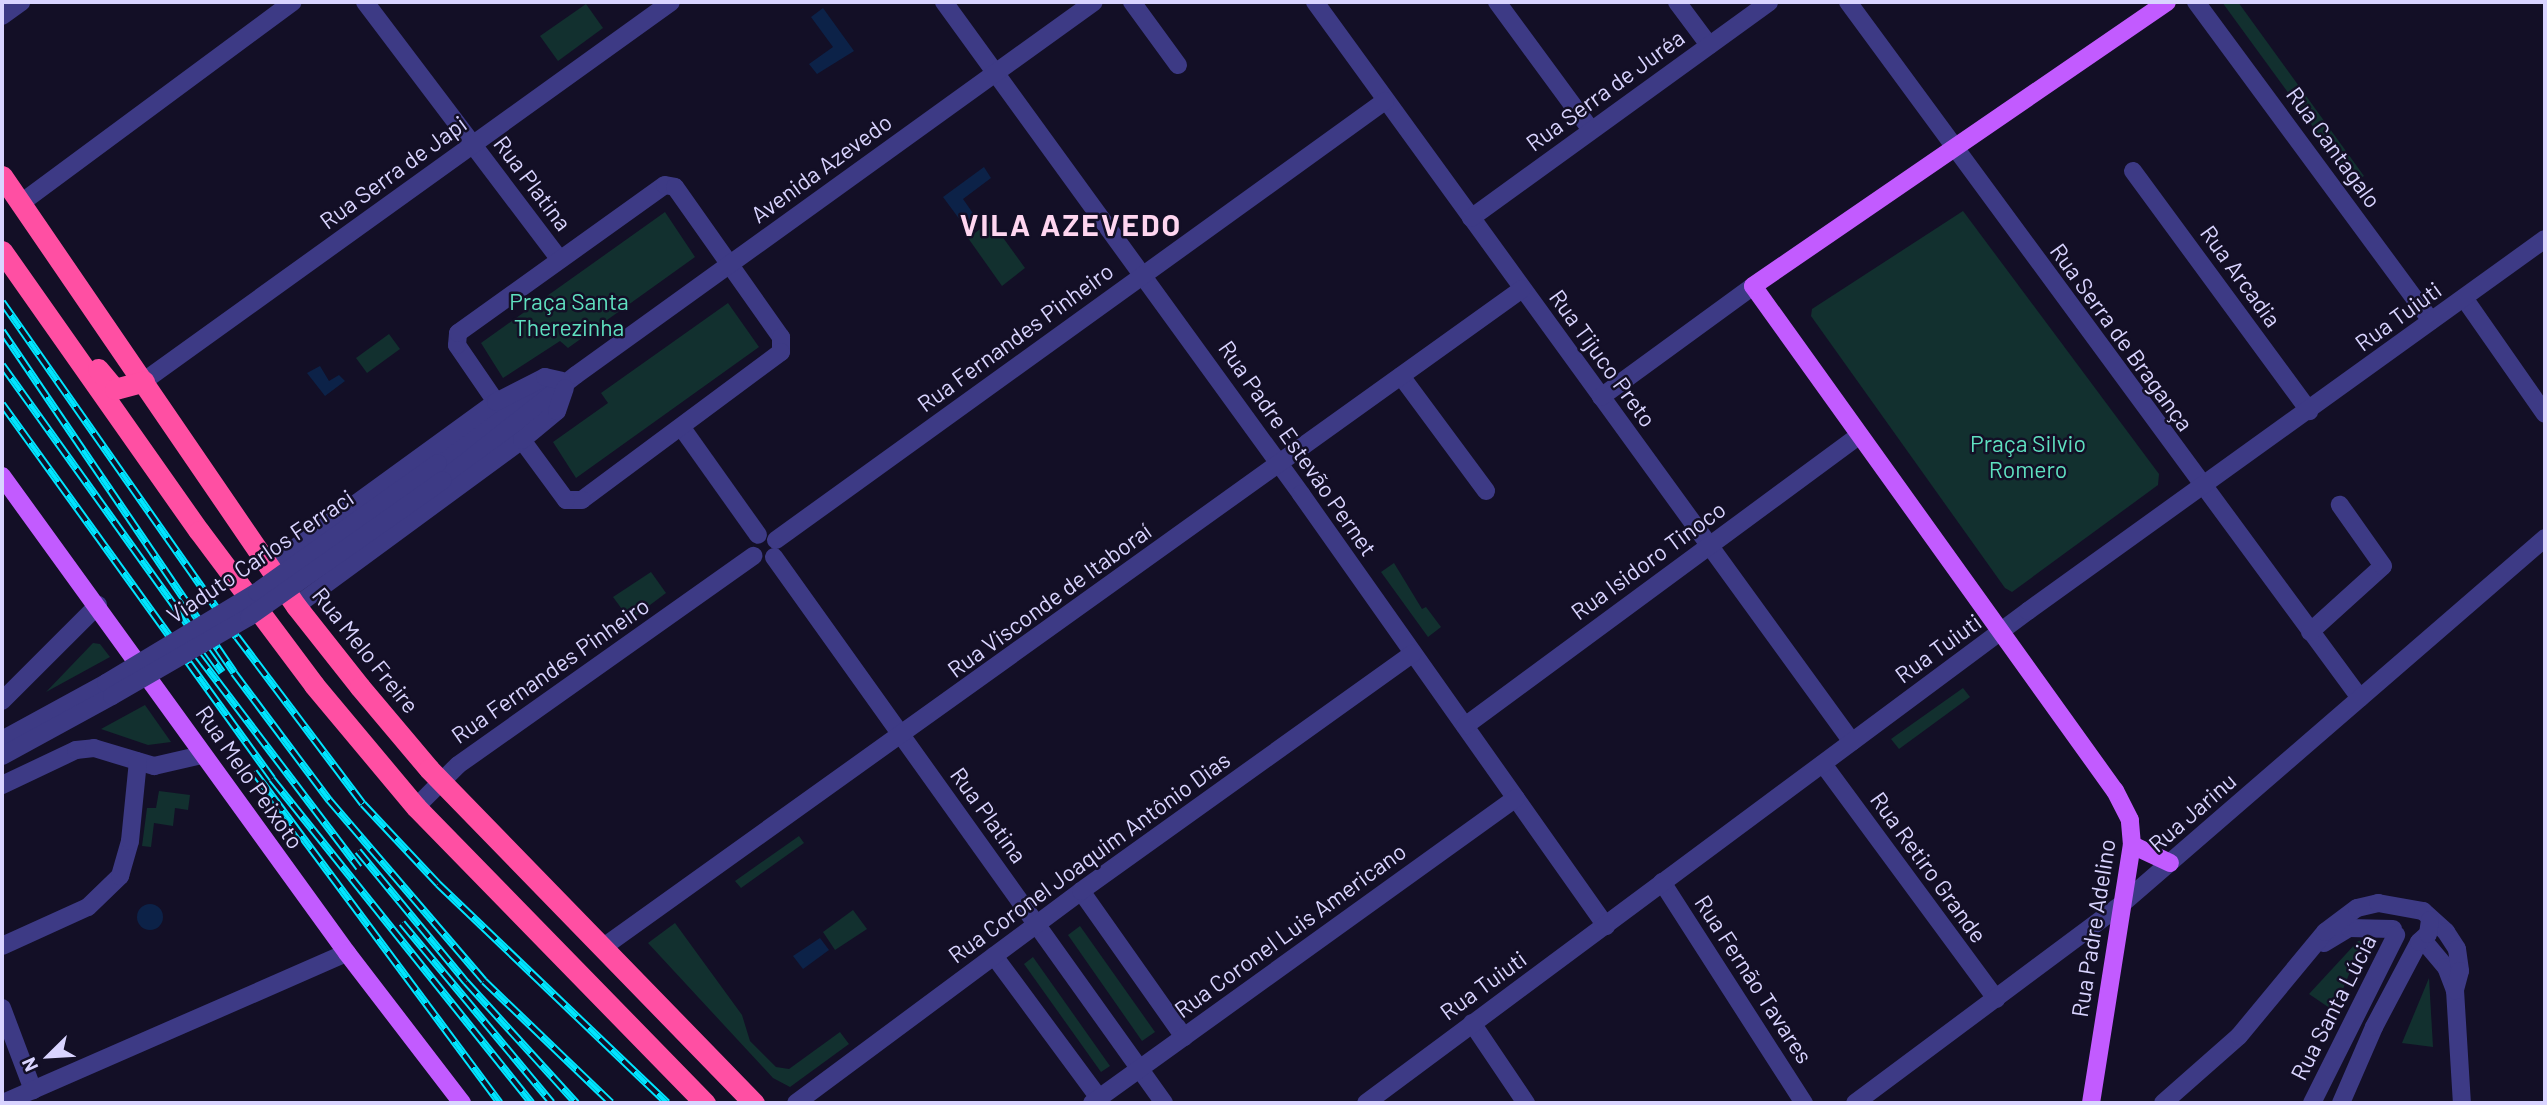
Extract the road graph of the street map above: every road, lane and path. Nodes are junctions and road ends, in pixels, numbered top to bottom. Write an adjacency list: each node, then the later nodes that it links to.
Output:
1 (21, 2): 15 (street)
2 (293, 2): 25 (street)
3 (365, 2): 21 (street, Rua Platina)
4 (671, 2): 21 (street, Rua Serra de Japi)
5 (944, 2): 18 (street, Rua Padre Estevão Pernet)
6 (1094, 2): 18 (street, Avenida Azevedo)
7 (1132, 2): 17 (street)
8 (1314, 2): 19 (street, Rua Tijuco Preto)
9 (1497, 2): 20 (street)
10 (1677, 2): 16 (street)
11 (1769, 2): 16 (street, Rua Serra de Juréa)
12 (1848, 2): 22 (street, Rua Serra de Bragança)
13 (2167, 2): 22 (main road)
14 (2196, 2): 36 (street, Rua Cantagalo)
15 (2, 16)
16 (1709, 45): 20 (street, Rua Serra de Juréa)
17 (1178, 65)
18 (996, 73): 31 (street, Avenida Azevedo); 32 (street, Rua Padre Estevão Pernet)
19 (1385, 100): 26 (street, Rua Tijuco Preto); 32 (street, Rua Fernandes Pinheiro)
20 (1591, 130): 26 (street, Rua Serra de Juréa)
21 (472, 145): 30 (street, Rua Platina); 38 (street, Rua Serra de Japi)
22 (1954, 148): 33 (main road); 51 (street, Rua Serra de Bragança)
23 (2133, 171): 42 (street, Rua Arcadia)
24 (2, 176): 25 (highway, Rua Melo Freire)
25 (21, 203): 38 (highway, Rua Melo Freire)
26 (1471, 218): 34 (street, Rua Tijuco Preto)
27 (2, 233): 38 (highway)
28 (2545, 239): 35 (street, Rua Tuiuti)
29 (2, 251): 79 (highway)
30 (560, 260): 31 (street); 41 (street)
31 (730, 264): 39 (street, Avenida Azevedo); 44 (street)
32 (1144, 275): 48 (street, Rua Padre Estevão Pernet); 57 (street, Rua Fernandes Pinheiro)
33 (1753, 286): 40 (street); 45 (main road)
34 (1522, 289): 37 (street, Rua Visconde de Itaboraí); 40 (street, Rua Tijuco Preto)
35 (2464, 298): 36 (street, Rua Tuiuti); 43 (street)
36 (2431, 321): 42 (street, Rua Tuiuti)
37 (1401, 376): 48 (street, Rua Visconde de Itaboraí); 52 (street)
38 (144, 381): 59 (highway, Rua Melo Freire)
39 (568, 381): 41 (street, Avenida Azevedo); 46 (street, Avenida Azevedo); 47 (street, Avenida Azevedo)
40 (1601, 397): 56 (street, Rua Tijuco Preto)
41 (498, 410): 46 (street); 49 (street, Avenida Azevedo); 59 (street, Avenida Azevedo)
42 (2309, 411): 51 (street, Rua Tuiuti)
43 (2545, 414)
44 (682, 428): 47 (street); 54 (street)
45 (1859, 435): 56 (street, Rua Isidoro Tinoco); 62 (main road)
46 (499, 436): 49 (street, Avenida Azevedo)
47 (522, 440): 61 (street, Avenida Azevedo)
48 (1280, 464): 64 (street, Rua Padre Estevão Pernet); 69 (street, Rua Visconde de Itaboraí)
49 (441, 471): 65 (street, Viaduto Carlos Ferraci, bridge)
50 (2, 476): 60 (main road, Rua Melo Peixoto)
51 (2203, 489): 62 (street, Rua Tuiuti); 63 (street, Rua Serra de Bragança)
52 (1486, 491)
53 (2340, 505): 63 (street)
54 (758, 535): 57 (street); 58 (street)
55 (2545, 538): 66 (street, Rua Jarinu)
56 (1709, 545): 68 (street, Rua Isidoro Tinoco); 71 (street, Rua Tijuco Preto)
57 (775, 549): 58 (street); 69 (street, Rua Platina)
58 (753, 556): 76 (street, Rua Fernandes Pinheiro)
59 (270, 566): 61 (highway, Rua Melo Freire)
60 (98, 605): 67 (street); 72 (main road, Rua Melo Peixoto)
61 (296, 606): 76 (highway, Rua Melo Freire)
62 (2001, 632): 71 (street, Rua Tuiuti); 80 (main road, Rua Padre Adelino)
63 (2310, 632): 66 (street, Rua Serra de Bragança)
64 (1413, 653): 68 (street, Rua Padre Estevão Pernet); 83 (street, Rua Coronel Joaquim Antônio Dias)
65 (109, 690): 70 (street); 73 (street)
66 (2360, 698): 81 (street, Rua Jarinu)
67 (2, 701)
68 (1465, 726): 78 (street, Rua Padre Estevão Pernet)
69 (902, 737): 87 (street, Rua Platina); 92 (street, Rua Visconde de Itaboraí)
70 (2, 740)
71 (1852, 742): 75 (street, Rua Tuiuti)
72 (202, 755): 74 (street); 94 (main road, Rua Melo Peixoto)
73 (2, 756)
74 (138, 761): 77 (street); 91 (street)
75 (1823, 764): 82 (street, Rua Tuiuti); 97 (street, Rua Retiro Grande)
76 (440, 780): 79 (street, Rua Fernandes Pinheiro); 92 (highway, Rua Melo Freire)
77 (2, 785)
78 (1516, 798): 88 (street, Rua Padre Estevão Pernet); 100 (street, Rua Coronel Luis Americano)
79 (416, 807): 107 (highway)
80 (2132, 845): 81 (main road); 84 (main road, Rua Padre Adelino)
81 (2170, 863): 84 (street, Rua Jarinu)
82 (1662, 882): 88 (street, Rua Tuiuti); 113 (street, Rua Fernão Tavares)
83 (1081, 891): 87 (street, Rua Coronel Joaquim Antônio Dias); 100 (street)
84 (2122, 904): 97 (street, Rua Jarinu); 115 (main road, Rua Padre Adelino)
85 (2411, 907): 86 (street); 89 (street, Rua Santa Lúcia); 93 (street)
86 (2430, 920): 90 (street, Rua Santa Lúcia); 96 (street)
87 (1037, 923): 95 (street, Rua Coronel Joaquim Antônio Dias); 101 (street, Rua Platina)
88 (1606, 926): 99 (street, Rua Tuiuti)
89 (2395, 932): 90 (street, Rua Santa Lúcia); 93 (street); 104 (street, Rua Santa Lúcia)
90 (2421, 941): 96 (street); 117 (street, Rua Santa Lúcia)
91 (2, 946)
92 (602, 948): 108 (highway, Rua Melo Freire)
93 (2310, 952): 116 (street)
94 (347, 953): 102 (street); 106 (main road, Rua Melo Peixoto)
95 (993, 956): 103 (street); 109 (street, Rua Coronel Joaquim Antônio Dias)
96 (2455, 990): 118 (street)
97 (1996, 999): 114 (street, Rua Jarinu)
98 (2, 1008): 102 (street)
99 (1472, 1023): 111 (street, Rua Tuiuti); 112 (street)
100 (1184, 1037): 101 (street, Rua Coronel Luis Americano)
101 (1139, 1069): 103 (street, Rua Coronel Luis Americano); 110 (street, Rua Platina)
102 (33, 1090): 105 (street)
103 (1096, 1101)
104 (2315, 1102)
105 (3, 1103)
106 (462, 1103)
107 (705, 1103)
108 (754, 1103)
109 (796, 1103)
110 (1164, 1103)
111 (1366, 1103)
112 (1526, 1103)
113 (1804, 1103)
114 (1855, 1103)
115 (2091, 1103)
116 (2163, 1103)
117 (2341, 1103)
118 (2462, 1103)

